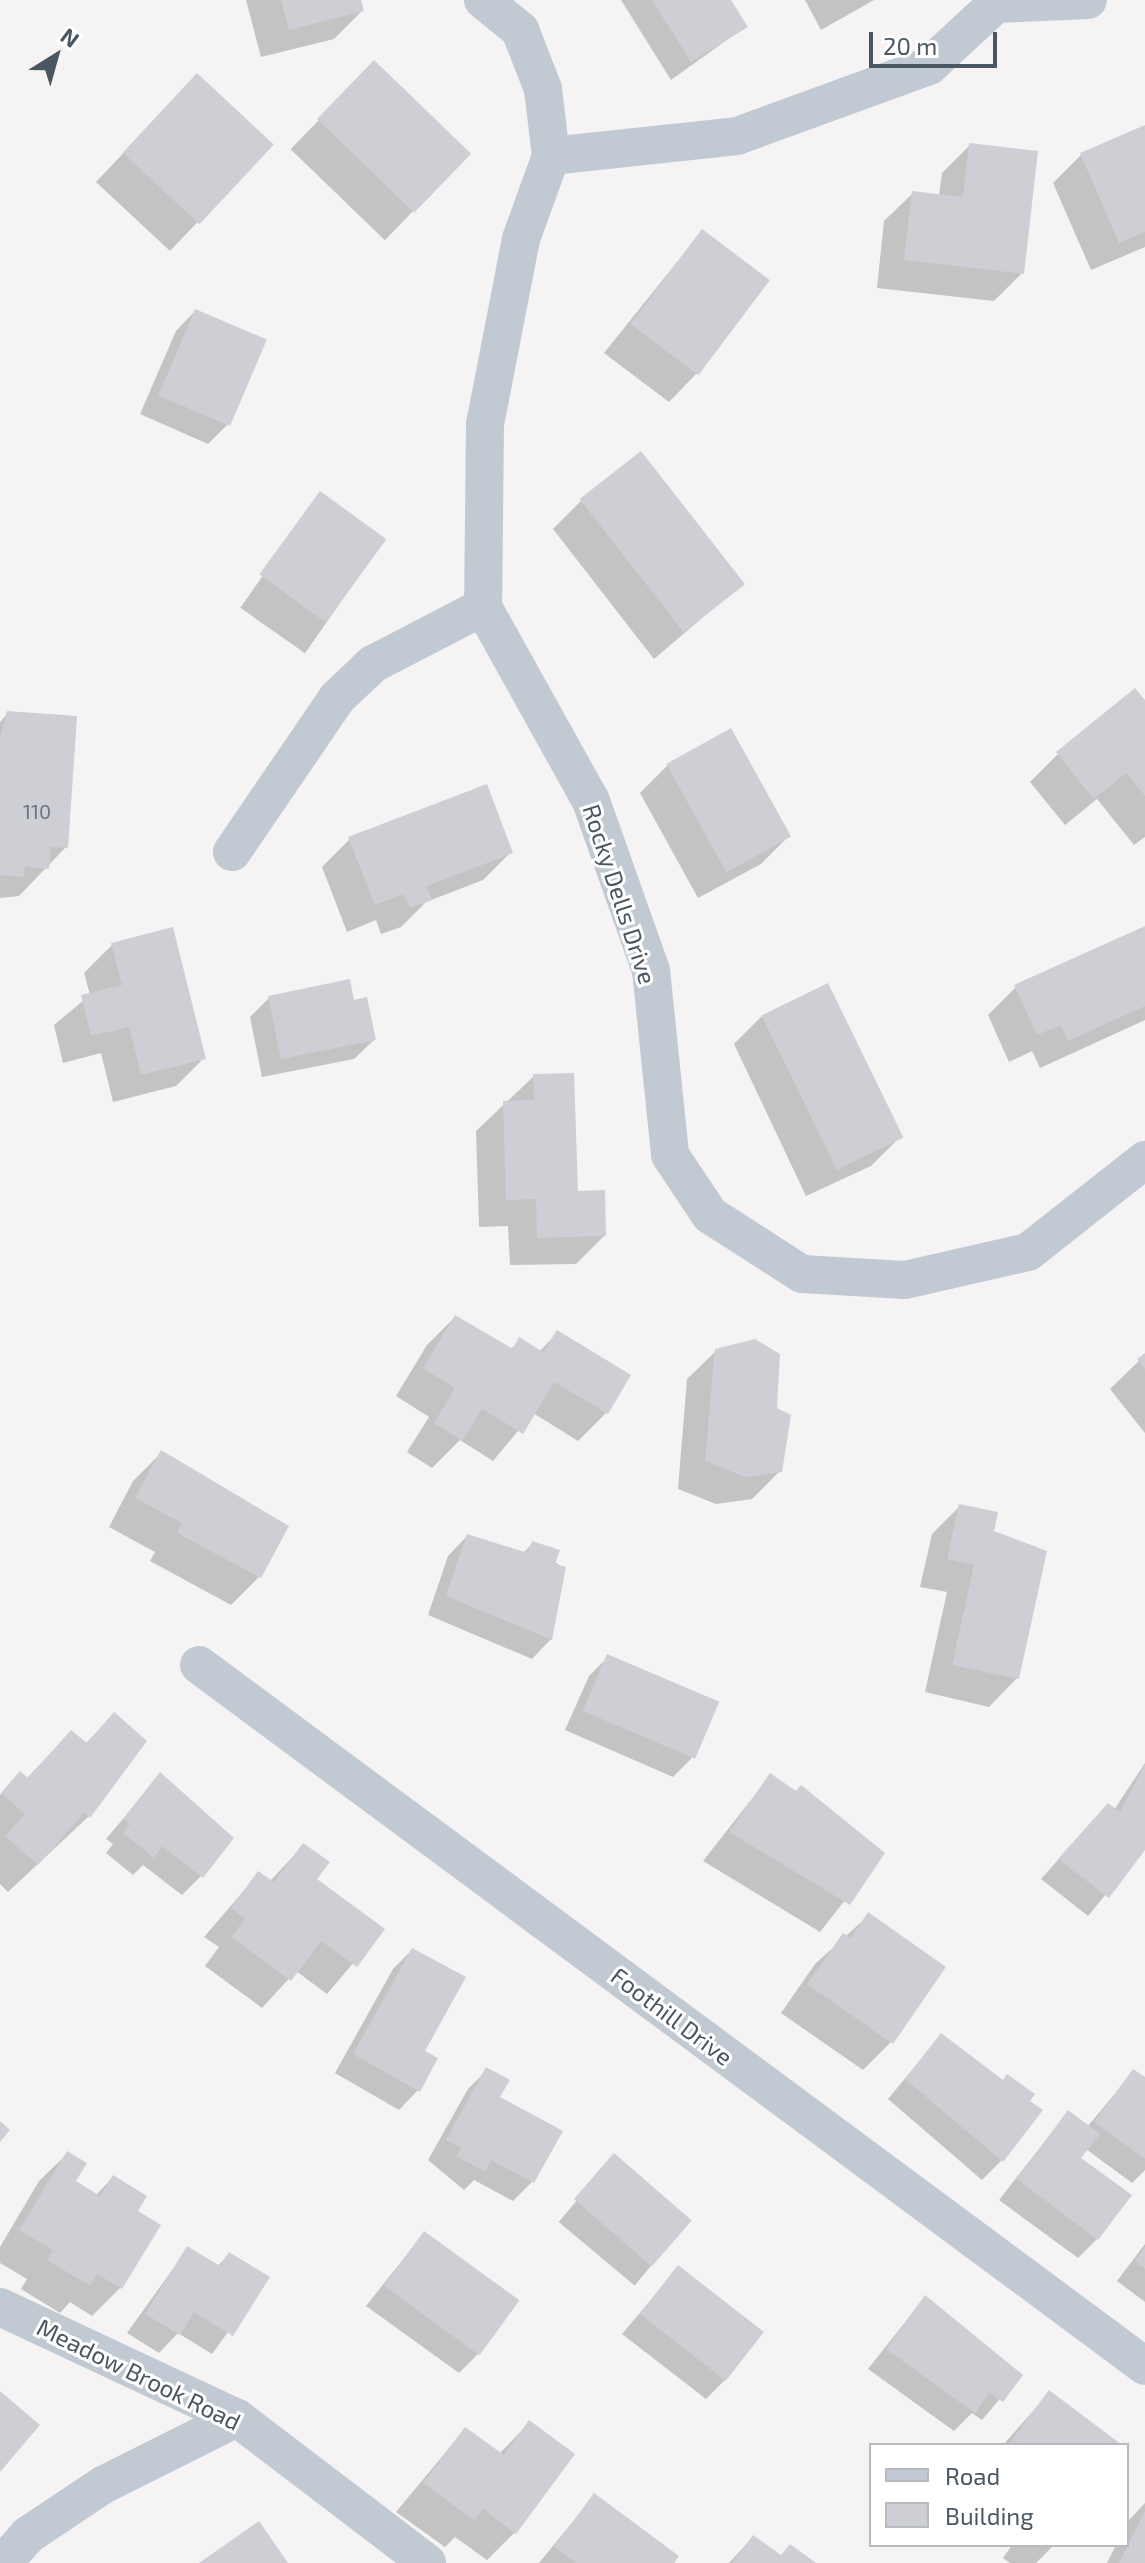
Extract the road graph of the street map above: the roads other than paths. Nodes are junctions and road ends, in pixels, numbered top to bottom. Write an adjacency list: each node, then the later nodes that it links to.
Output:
1 (483, 0): 4 (street)
2 (1088, 0): 3 (street)
3 (995, 2): 4 (street)
4 (551, 156): 5 (street, Rocky Dells Drive)
5 (483, 607): 6 (street); 7 (street, Rocky Dells Drive)
6 (232, 852)
7 (1145, 1160)
8 (199, 1665): 10 (street, Foothill Drive)
9 (0, 2307): 11 (street, Meadow Brook Road)
10 (1145, 2366)
11 (237, 2418): 12 (street); 13 (street, Meadow Brook Road)
12 (3, 2563)
13 (427, 2563)

